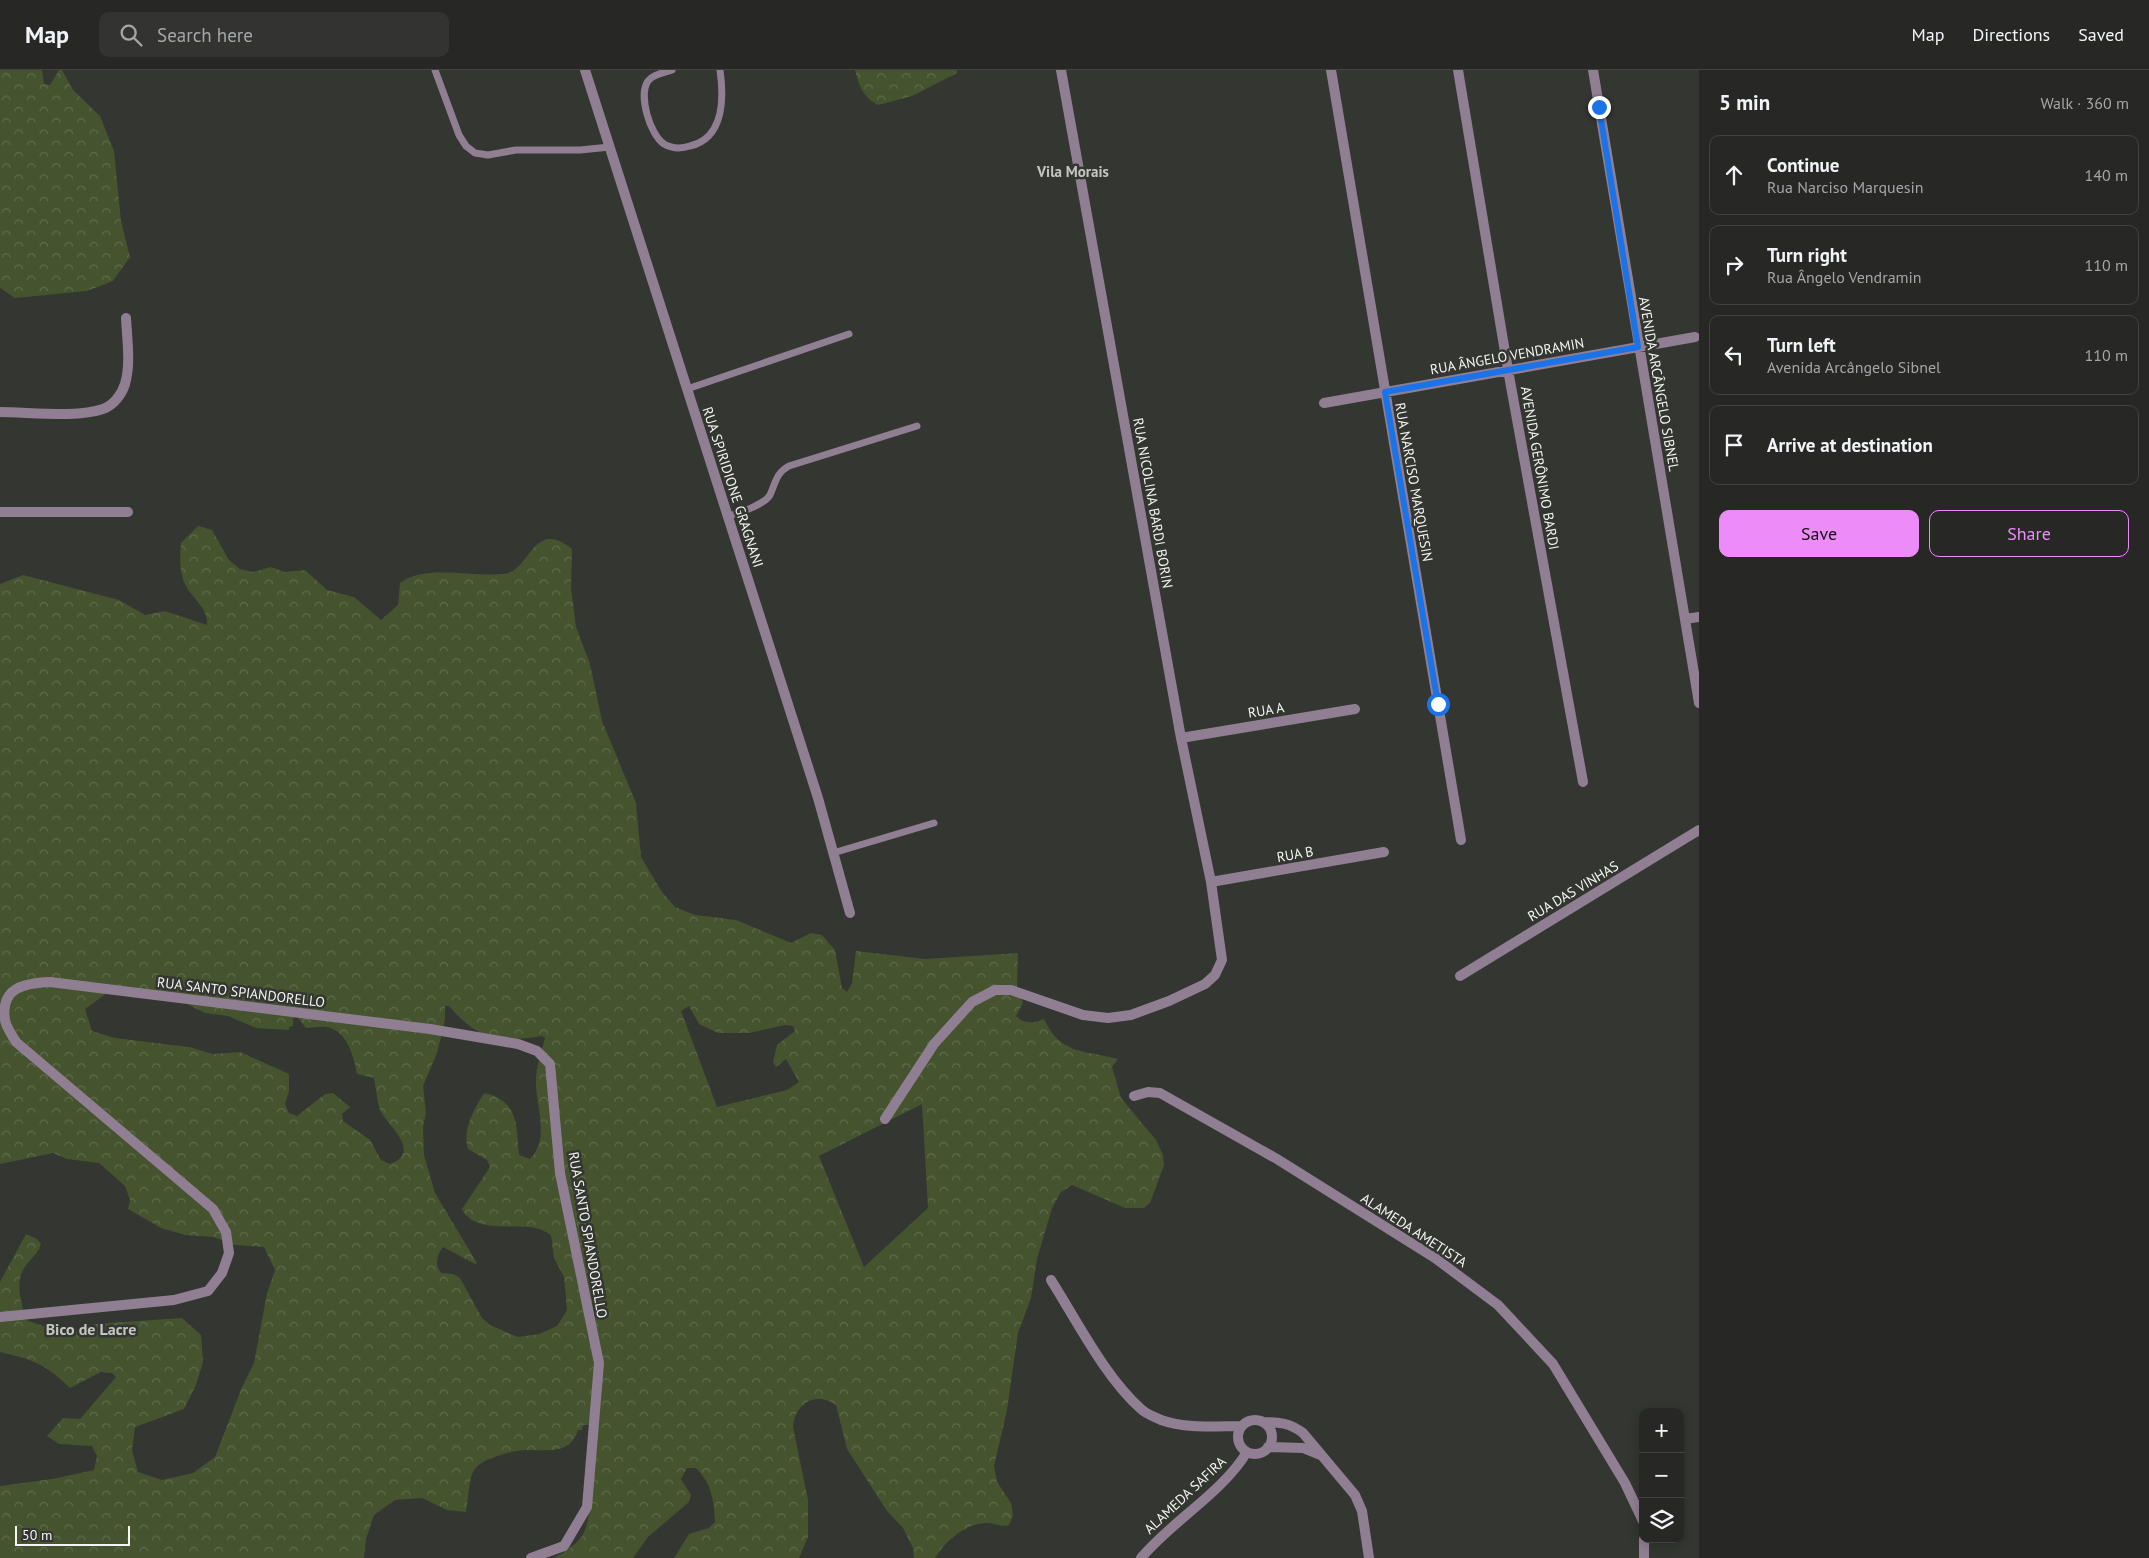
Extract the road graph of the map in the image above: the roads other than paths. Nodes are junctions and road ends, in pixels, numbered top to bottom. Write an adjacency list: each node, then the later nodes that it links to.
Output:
1 (435, 70): 9 (lane)
2 (585, 70): 9 (street, RUA SPIRIDIONE GRAGNANI)
3 (672, 70): 4 (lane)
4 (720, 70)
5 (1061, 70): 27 (street, RUA NICOLINA BARDI BORIN)
6 (1331, 70): 16 (street, RUA NARCISO MARQUESIN)
7 (1458, 70): 14 (street, AVENIDA GERÔNIMO BARDI)
8 (1593, 70): 13 (street, AVENIDA ARCÂNGELO SIBNEL)
9 (610, 147): 15 (street, RUA SPIRIDIONE GRAGNANI)
10 (126, 318): 18 (street)
11 (849, 334): 15 (lane)
12 (1695, 337): 13 (street, RUA ÂNGELO VENDRAMIN)
13 (1638, 347): 14 (street, RUA ÂNGELO VENDRAMIN); 24 (street, AVENIDA ARCÂNGELO SIBNEL)
14 (1508, 370): 16 (street, RUA ÂNGELO VENDRAMIN); 28 (street, AVENIDA GERÔNIMO BARDI)
15 (687, 389): 22 (street, RUA SPIRIDIONE GRAGNANI)
16 (1385, 392): 17 (street, RUA ÂNGELO VENDRAMIN); 31 (street, RUA NARCISO MARQUESIN)
17 (1324, 403)
18 (0, 412)
19 (917, 426): 22 (lane)
20 (0, 512): 21 (street)
21 (128, 512)
22 (728, 516): 33 (street, RUA SPIRIDIONE GRAGNANI)
23 (1699, 617): 24 (street)
24 (1685, 619): 25 (street, AVENIDA ARCÂNGELO SIBNEL)
25 (1699, 703)
26 (1355, 709): 27 (street, RUA A)
27 (1181, 738): 34 (street, RUA NICOLINA BARDI BORIN)
28 (1584, 782)
29 (934, 823): 33 (lane)
30 (1699, 830): 36 (street, RUA DAS VINHAS)
31 (1461, 840)
32 (1384, 852): 34 (street, RUA B)
33 (833, 853): 35 (street, RUA SPIRIDIONE GRAGNANI)
34 (1211, 882): 38 (street, RUA NICOLINA BARDI BORIN)
35 (850, 913)
36 (1460, 976)
37 (1134, 1096): 46 (street, ALAMEDA AMETISTA)
38 (885, 1119)
39 (1051, 1280): 42 (street)
40 (0, 1317): 48 (street, RUA SANTO SPIANDORELLO)
41 (1263, 1422): 42 (street); 43 (street); 45 (street)
42 (1242, 1426): 44 (street)
43 (1268, 1447): 44 (street); 45 (street)
44 (1247, 1452): 49 (street, ALAMEDA SAFIRA)
45 (1320, 1455): 50 (street)
46 (1639, 1513)
47 (1644, 1543): 51 (street)
48 (531, 1558)
49 (1141, 1558)
50 (1369, 1558)
51 (1644, 1558)

